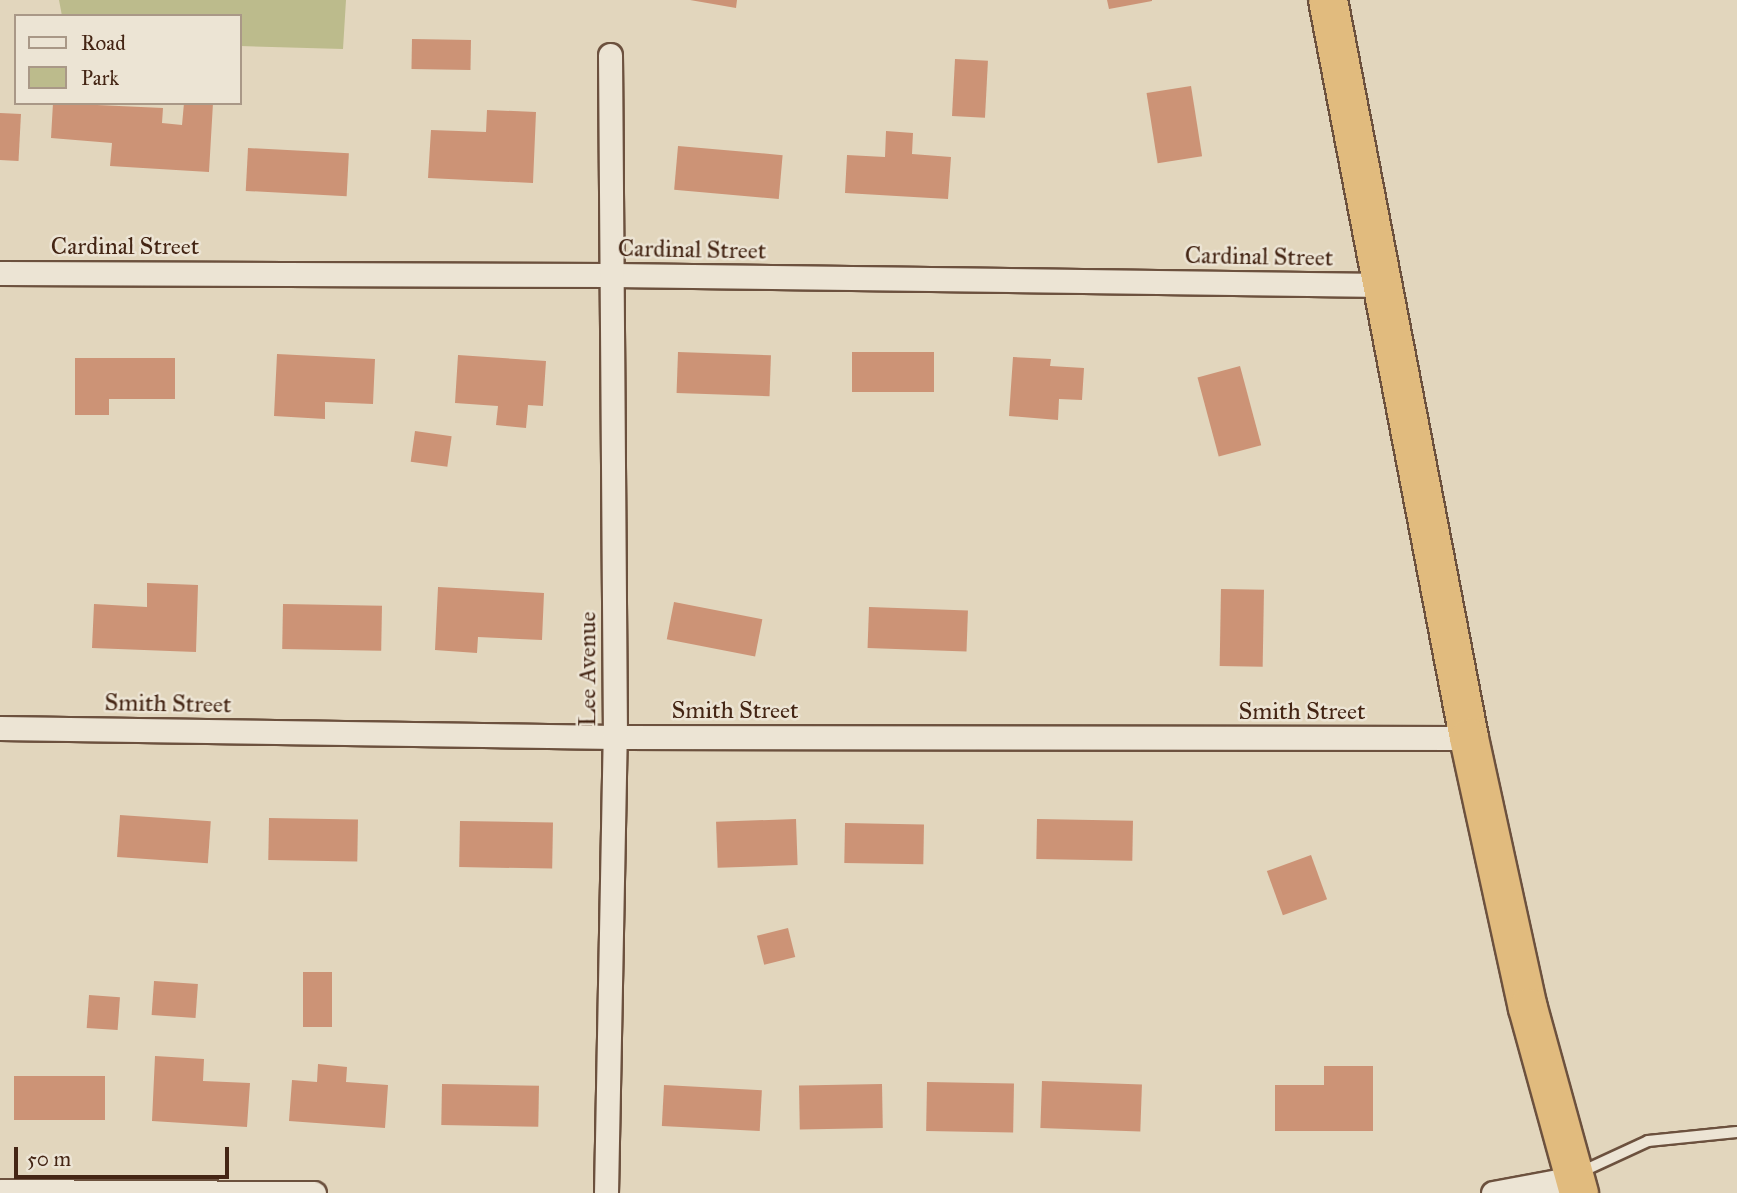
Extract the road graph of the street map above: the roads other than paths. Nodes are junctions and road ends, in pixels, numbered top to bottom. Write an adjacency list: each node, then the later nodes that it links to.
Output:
1 (1328, 0): 5 (highway)
2 (610, 55): 4 (street, Lee Avenue)
3 (0, 273): 4 (street, Cardinal Street)
4 (613, 275): 5 (street, Cardinal Street); 7 (street, Lee Avenue)
5 (1383, 285): 8 (highway)
6 (0, 728): 7 (street, Smith Street)
7 (615, 737): 8 (street, Smith Street); 13 (street, Lee Avenue)
8 (1469, 738): 10 (highway)
9 (1737, 1132): 10 (lane)
10 (1577, 1186): 14 (street)
11 (0, 1191): 12 (street)
12 (314, 1193)
13 (606, 1193)
14 (1493, 1193)

